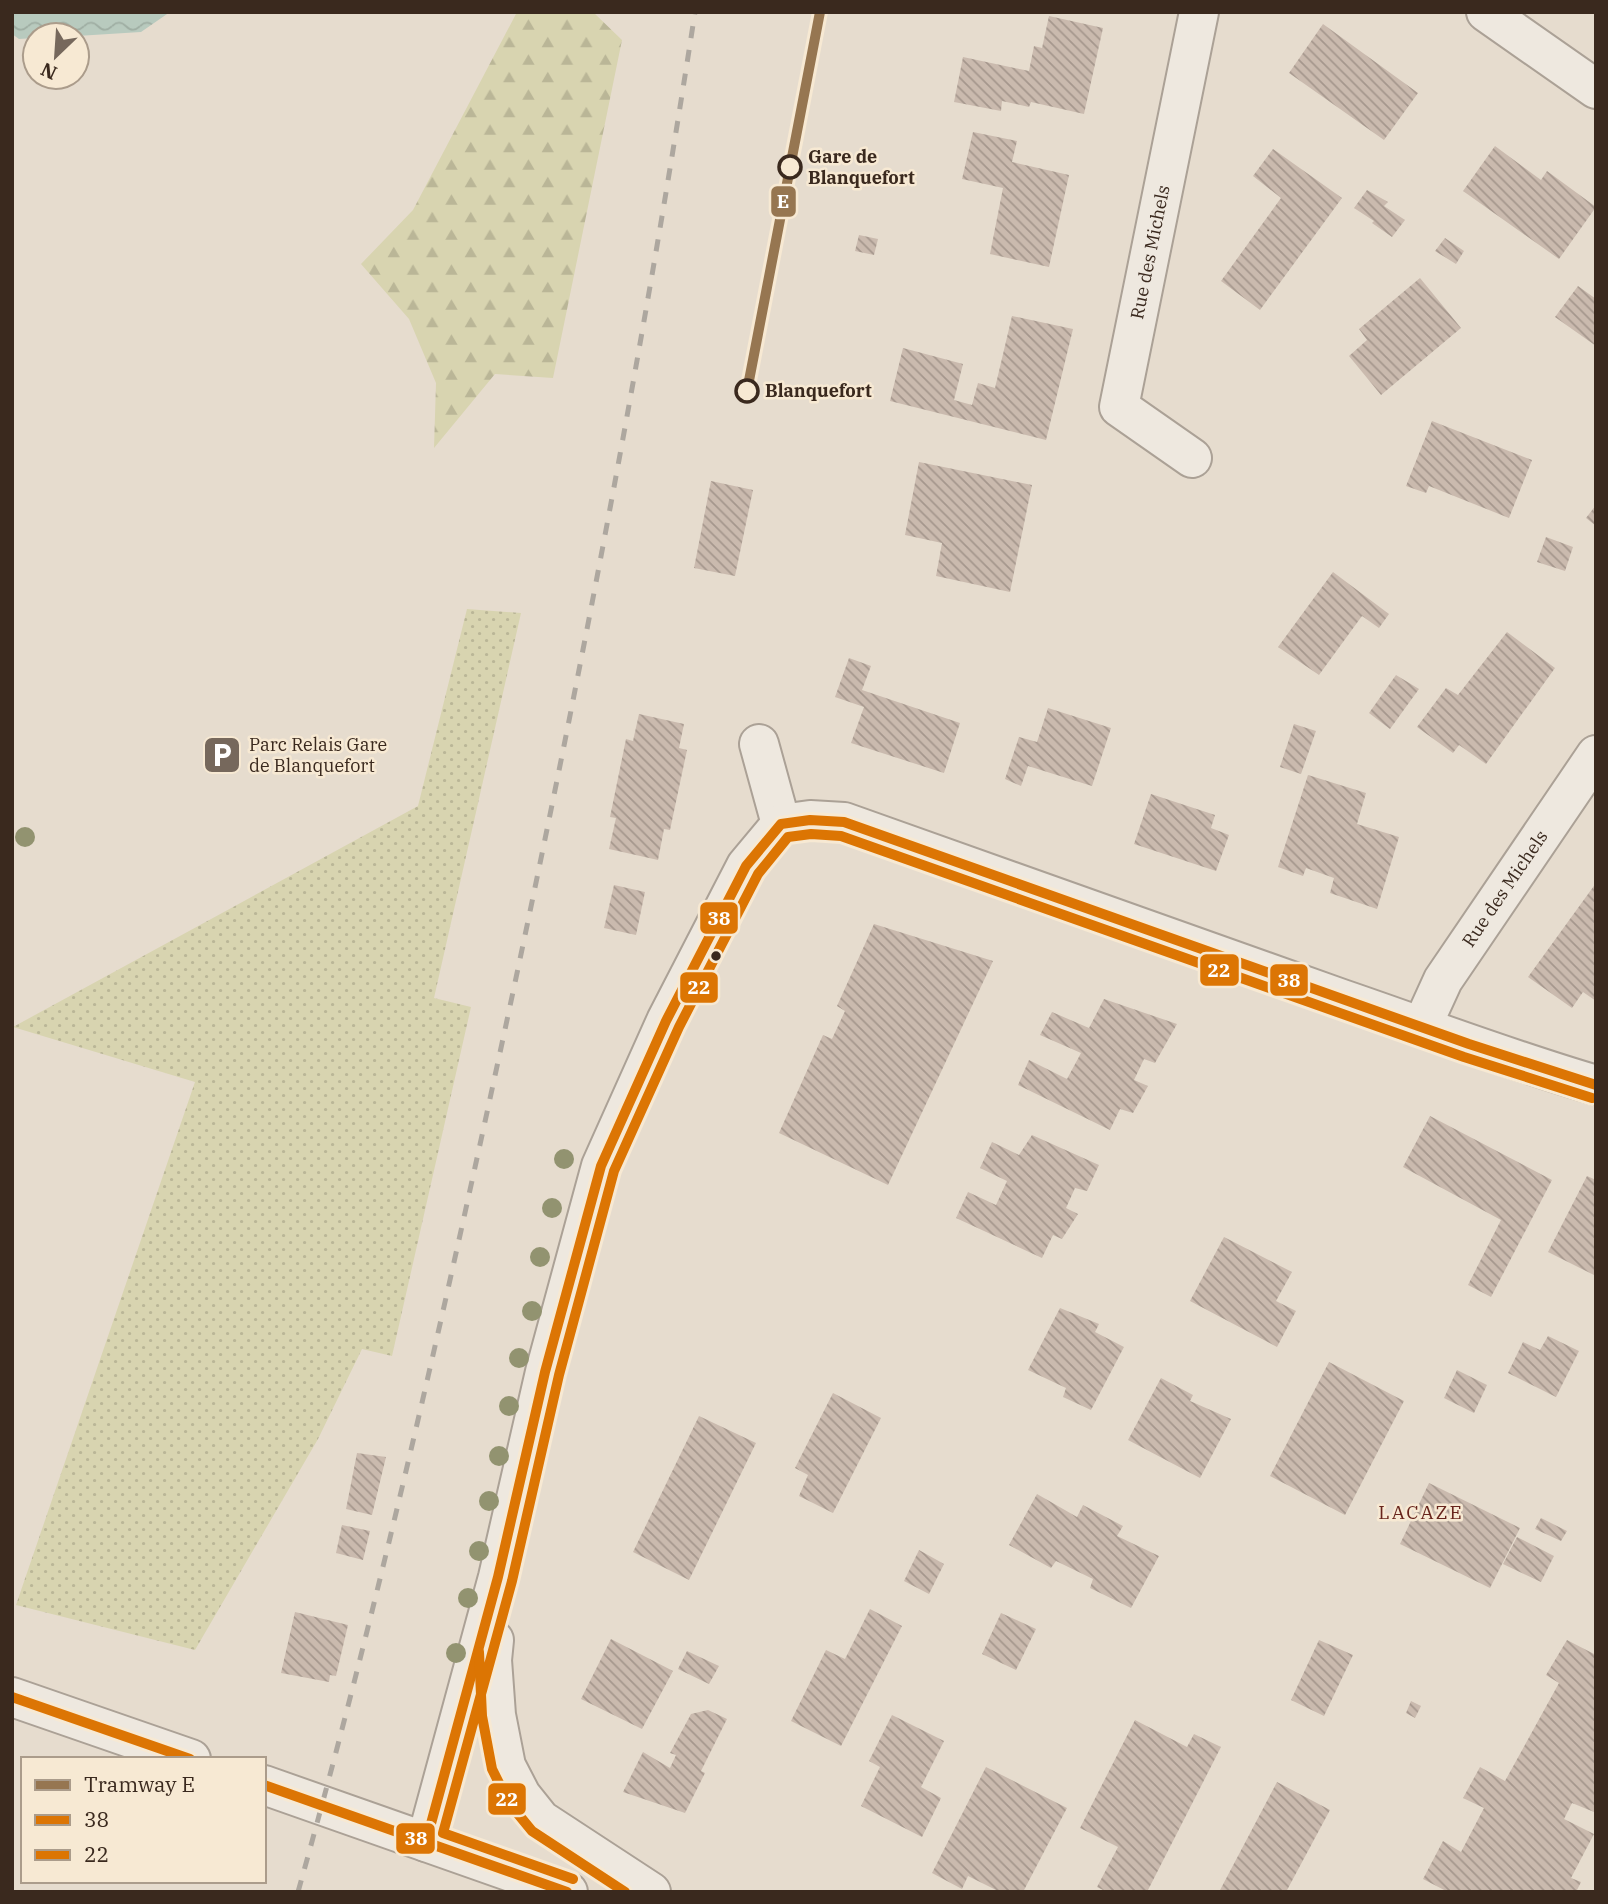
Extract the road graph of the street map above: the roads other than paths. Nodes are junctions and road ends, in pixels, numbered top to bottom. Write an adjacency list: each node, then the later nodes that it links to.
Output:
1 (1199, 12): 4 (street, Rue des Michels)
2 (1486, 12): 3 (street)
3 (1596, 89)
4 (1192, 457)
5 (759, 744): 7 (street)
6 (1596, 755): 8 (street, Rue des Michels)
7 (781, 824): 8 (street); 10 (street)
8 (1422, 1026): 9 (street)
9 (1596, 1085)
10 (498, 1577): 14 (street); 16 (street)
11 (12, 1697): 12 (street)
12 (185, 1757)
13 (266, 1786): 14 (street)
14 (426, 1842): 15 (street)
15 (568, 1892)
16 (651, 1892)

